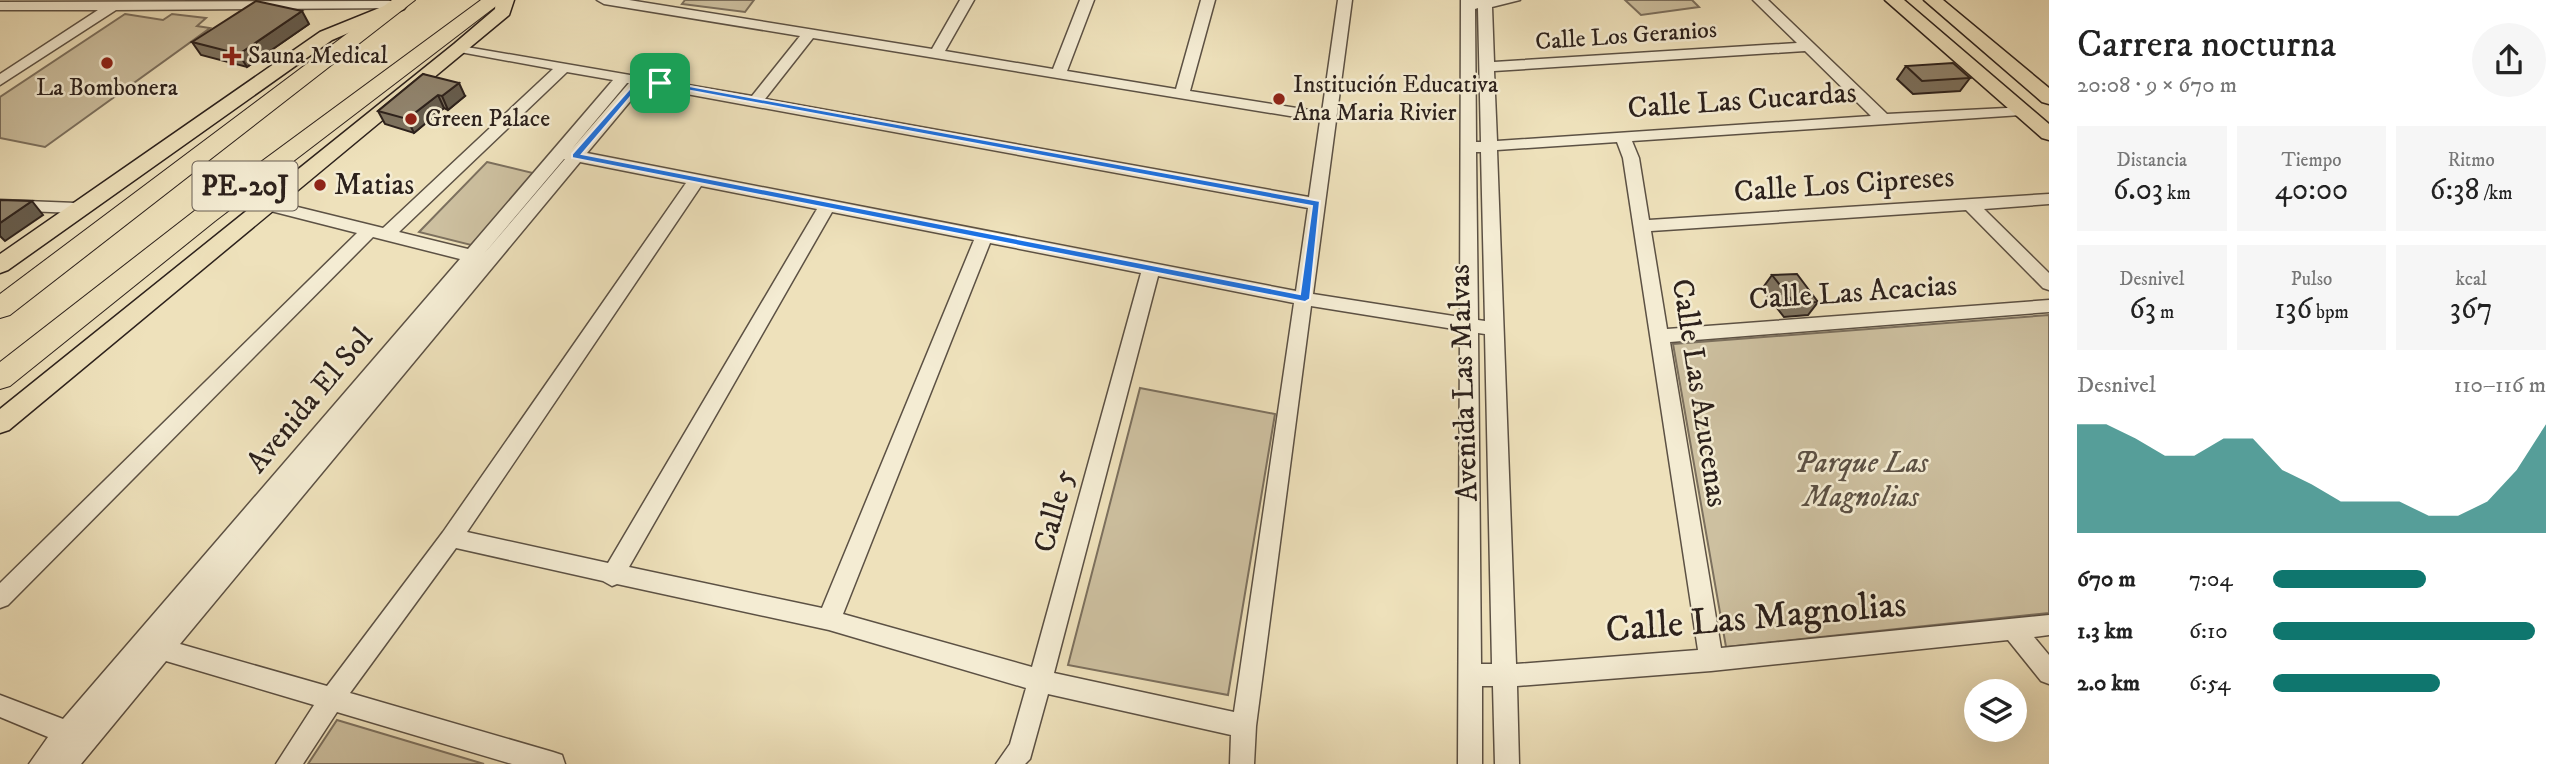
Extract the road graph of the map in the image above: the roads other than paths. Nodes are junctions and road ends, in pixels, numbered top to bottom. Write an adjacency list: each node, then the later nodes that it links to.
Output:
1 (494, 0): 59 (highway, PE-20J)
2 (505, 0): 20 (main road)
3 (604, 0): 15 (street)
4 (967, 0): 21 (street)
5 (1087, 0): 24 (street)
6 (1208, 0): 27 (street)
7 (1345, 0): 31 (street)
8 (1513, 0): 12 (street)
9 (1759, 0): 19 (street)
10 (1894, 0): 30 (main road)
11 (1933, 0): 28 (main road)
12 (1477, 2): 23 (street, Avenida Las Malvas); 36 (street, Avenida Las Malvas)
13 (36, 3): 16 (street); 17 (street)
14 (402, 3): 16 (street); 45 (main road); 55 (highway, PE-20J)
15 (669, 4): 18 (street)
16 (113, 6): 26 (street)
17 (3, 8)
18 (809, 34): 21 (street); 29 (street)
19 (1808, 47): 23 (street, Calle Los Geranios); 32 (street)
20 (460, 48): 22 (street); 40 (main road)
21 (936, 54): 24 (street)
22 (565, 66): 25 (street); 47 (street)
23 (1489, 67): 35 (street, Avenida Las Malvas)
24 (1059, 73): 27 (street)
25 (632, 78): 29 (street); 37 (street, Avenida El Sol)
26 (0, 81)
27 (1182, 94): 31 (street)
28 (2049, 97)
29 (755, 102): 41 (street)
30 (2021, 110): 32 (street, Calle Las Cucardas); 33 (main road)
31 (1328, 118): 41 (street)
32 (1883, 119): 34 (street, Calle Las Cucardas)
33 (2049, 134)
34 (1623, 137): 35 (street, Calle Las Cucardas); 46 (street, Calle Las Azucenas)
35 (1488, 146): 36 (street, Calle Las Cucardas); 57 (street, Avenida Las Malvas)
36 (1466, 147): 56 (street, Avenida Las Malvas)
37 (567, 155): 38 (street); 49 (street, Avenida El Sol); 67 (street, Avenida El Sol)
38 (696, 181): 44 (street); 61 (street)
39 (2049, 199): 43 (street, Calle Los Cipreses)
40 (265, 204): 47 (street); 60 (main road)
41 (1317, 204): 53 (street)
42 (0, 205): 45 (street)
43 (1971, 205): 46 (street, Calle Los Cipreses); 52 (street)
44 (827, 206): 48 (street); 62 (street)
45 (76, 208): 50 (main road)
46 (1643, 226): 58 (street, Calle Las Azucenas)
47 (378, 232): 49 (street); 63 (street)
48 (985, 234): 51 (street); 64 (street)
49 (472, 256): 76 (street, Avenida El Sol)
50 (0, 265)
51 (1151, 268): 53 (street); 72 (street, Calle 5)
52 (2049, 284)
53 (1305, 299): 56 (street); 75 (street)
54 (2049, 306): 58 (street, Calle Las Acacias)
55 (0, 307)
56 (1469, 325): 57 (street); 70 (street, Avenida Las Malvas)
57 (1493, 329): 71 (street, Avenida Las Malvas)
58 (1661, 336): 68 (street, Calle Las Azucenas)
59 (0, 378)
60 (0, 423)
61 (451, 538): 62 (street); 73 (street)
62 (612, 576): 64 (street)
63 (0, 598)
64 (829, 620): 72 (street)
65 (2049, 625): 66 (street, Calle Las Magnolias)
66 (2014, 629): 68 (street, Calle Las Magnolias); 69 (street)
67 (161, 649): 73 (street); 76 (street, Avenida El Sol)
68 (1711, 660): 71 (street, Calle Las Magnolias)
69 (2049, 673)
70 (1470, 674): 71 (street, Calle Las Magnolias); 83 (street, Avenida Las Malvas)
71 (1503, 676): 84 (street, Avenida Las Malvas)
72 (1041, 681): 75 (street); 81 (street, Calle 5)
73 (333, 697): 79 (street); 80 (street)
74 (0, 706): 76 (street)
75 (1244, 726): 82 (street)
76 (76, 736): 77 (street, Avenida El Sol); 78 (street, Avenida El Sol)
77 (41, 764)
78 (65, 764)
79 (288, 764)
80 (553, 764)
81 (1008, 764)
82 (1242, 764)
83 (1470, 764)
84 (1507, 764)

